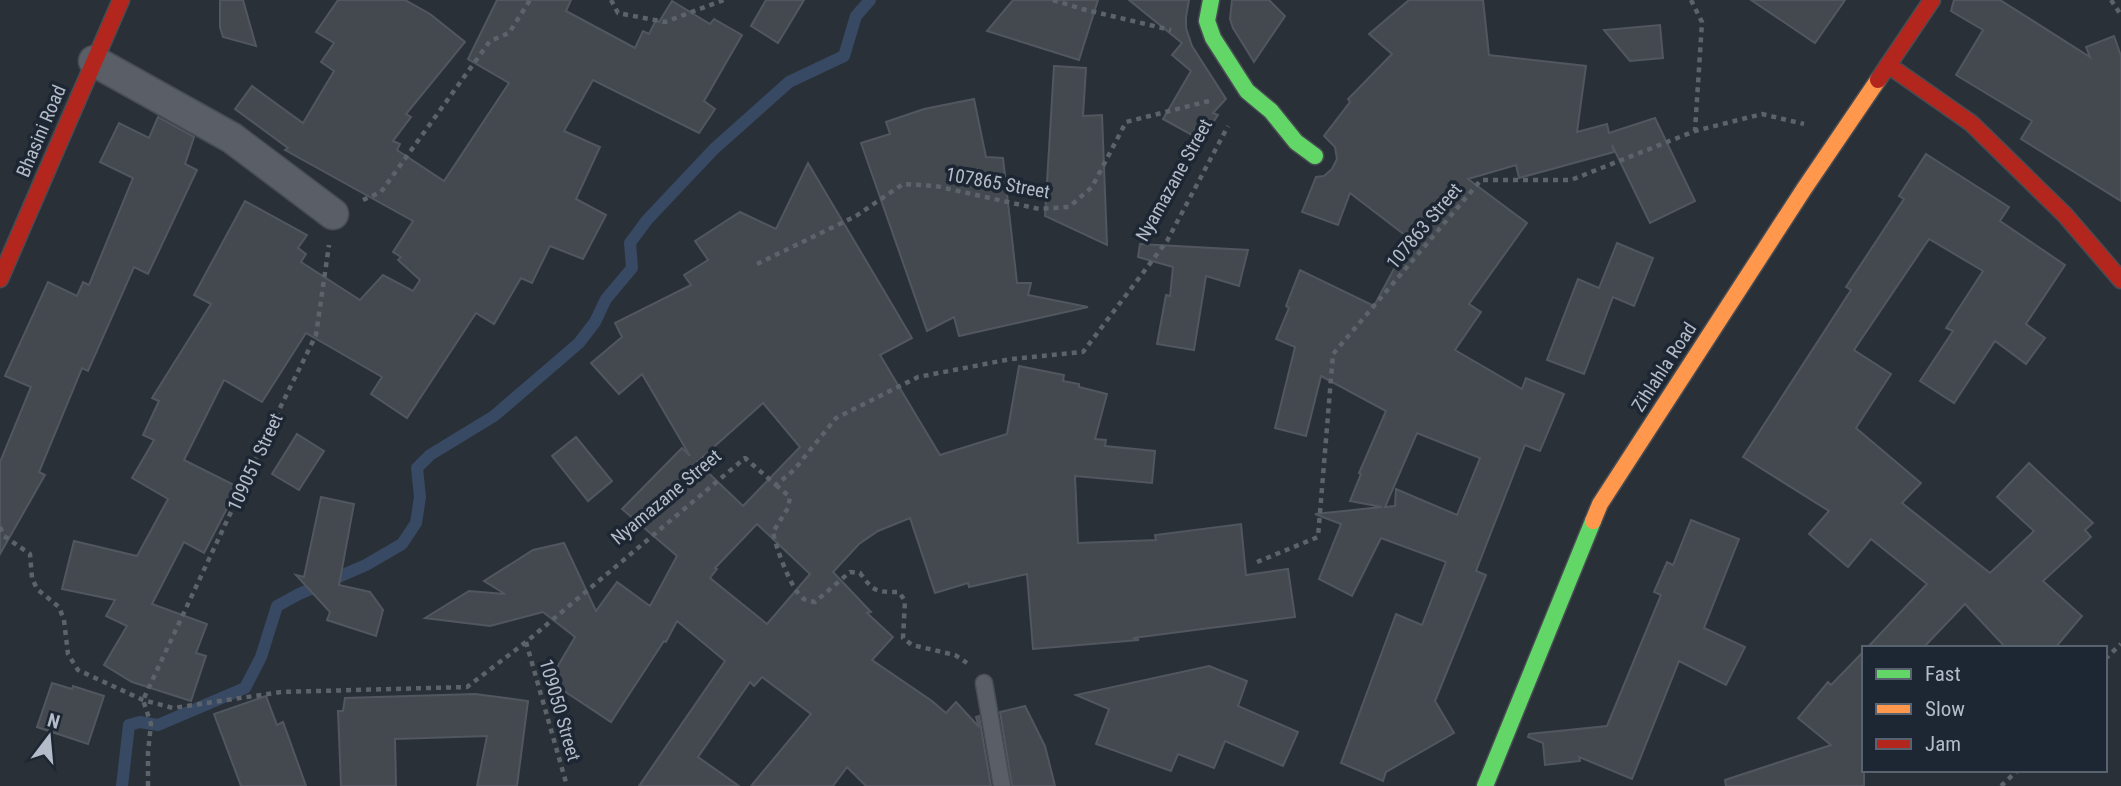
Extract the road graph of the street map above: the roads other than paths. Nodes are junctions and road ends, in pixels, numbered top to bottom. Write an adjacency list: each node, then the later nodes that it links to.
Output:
1 (121, 0): 4 (street, Bhasini Road)
2 (1211, 0): 6 (street)
3 (1932, 0): 5 (street, Zihlahla Road)
4 (94, 61): 7 (street); 8 (street, Bhasini Road)
5 (1888, 65): 9 (street); 12 (street, Zihlahla Road)
6 (1315, 156)
7 (333, 214)
8 (0, 279)
9 (2121, 280)
10 (984, 683): 11 (lane)
11 (1002, 786)
12 (1485, 786)

